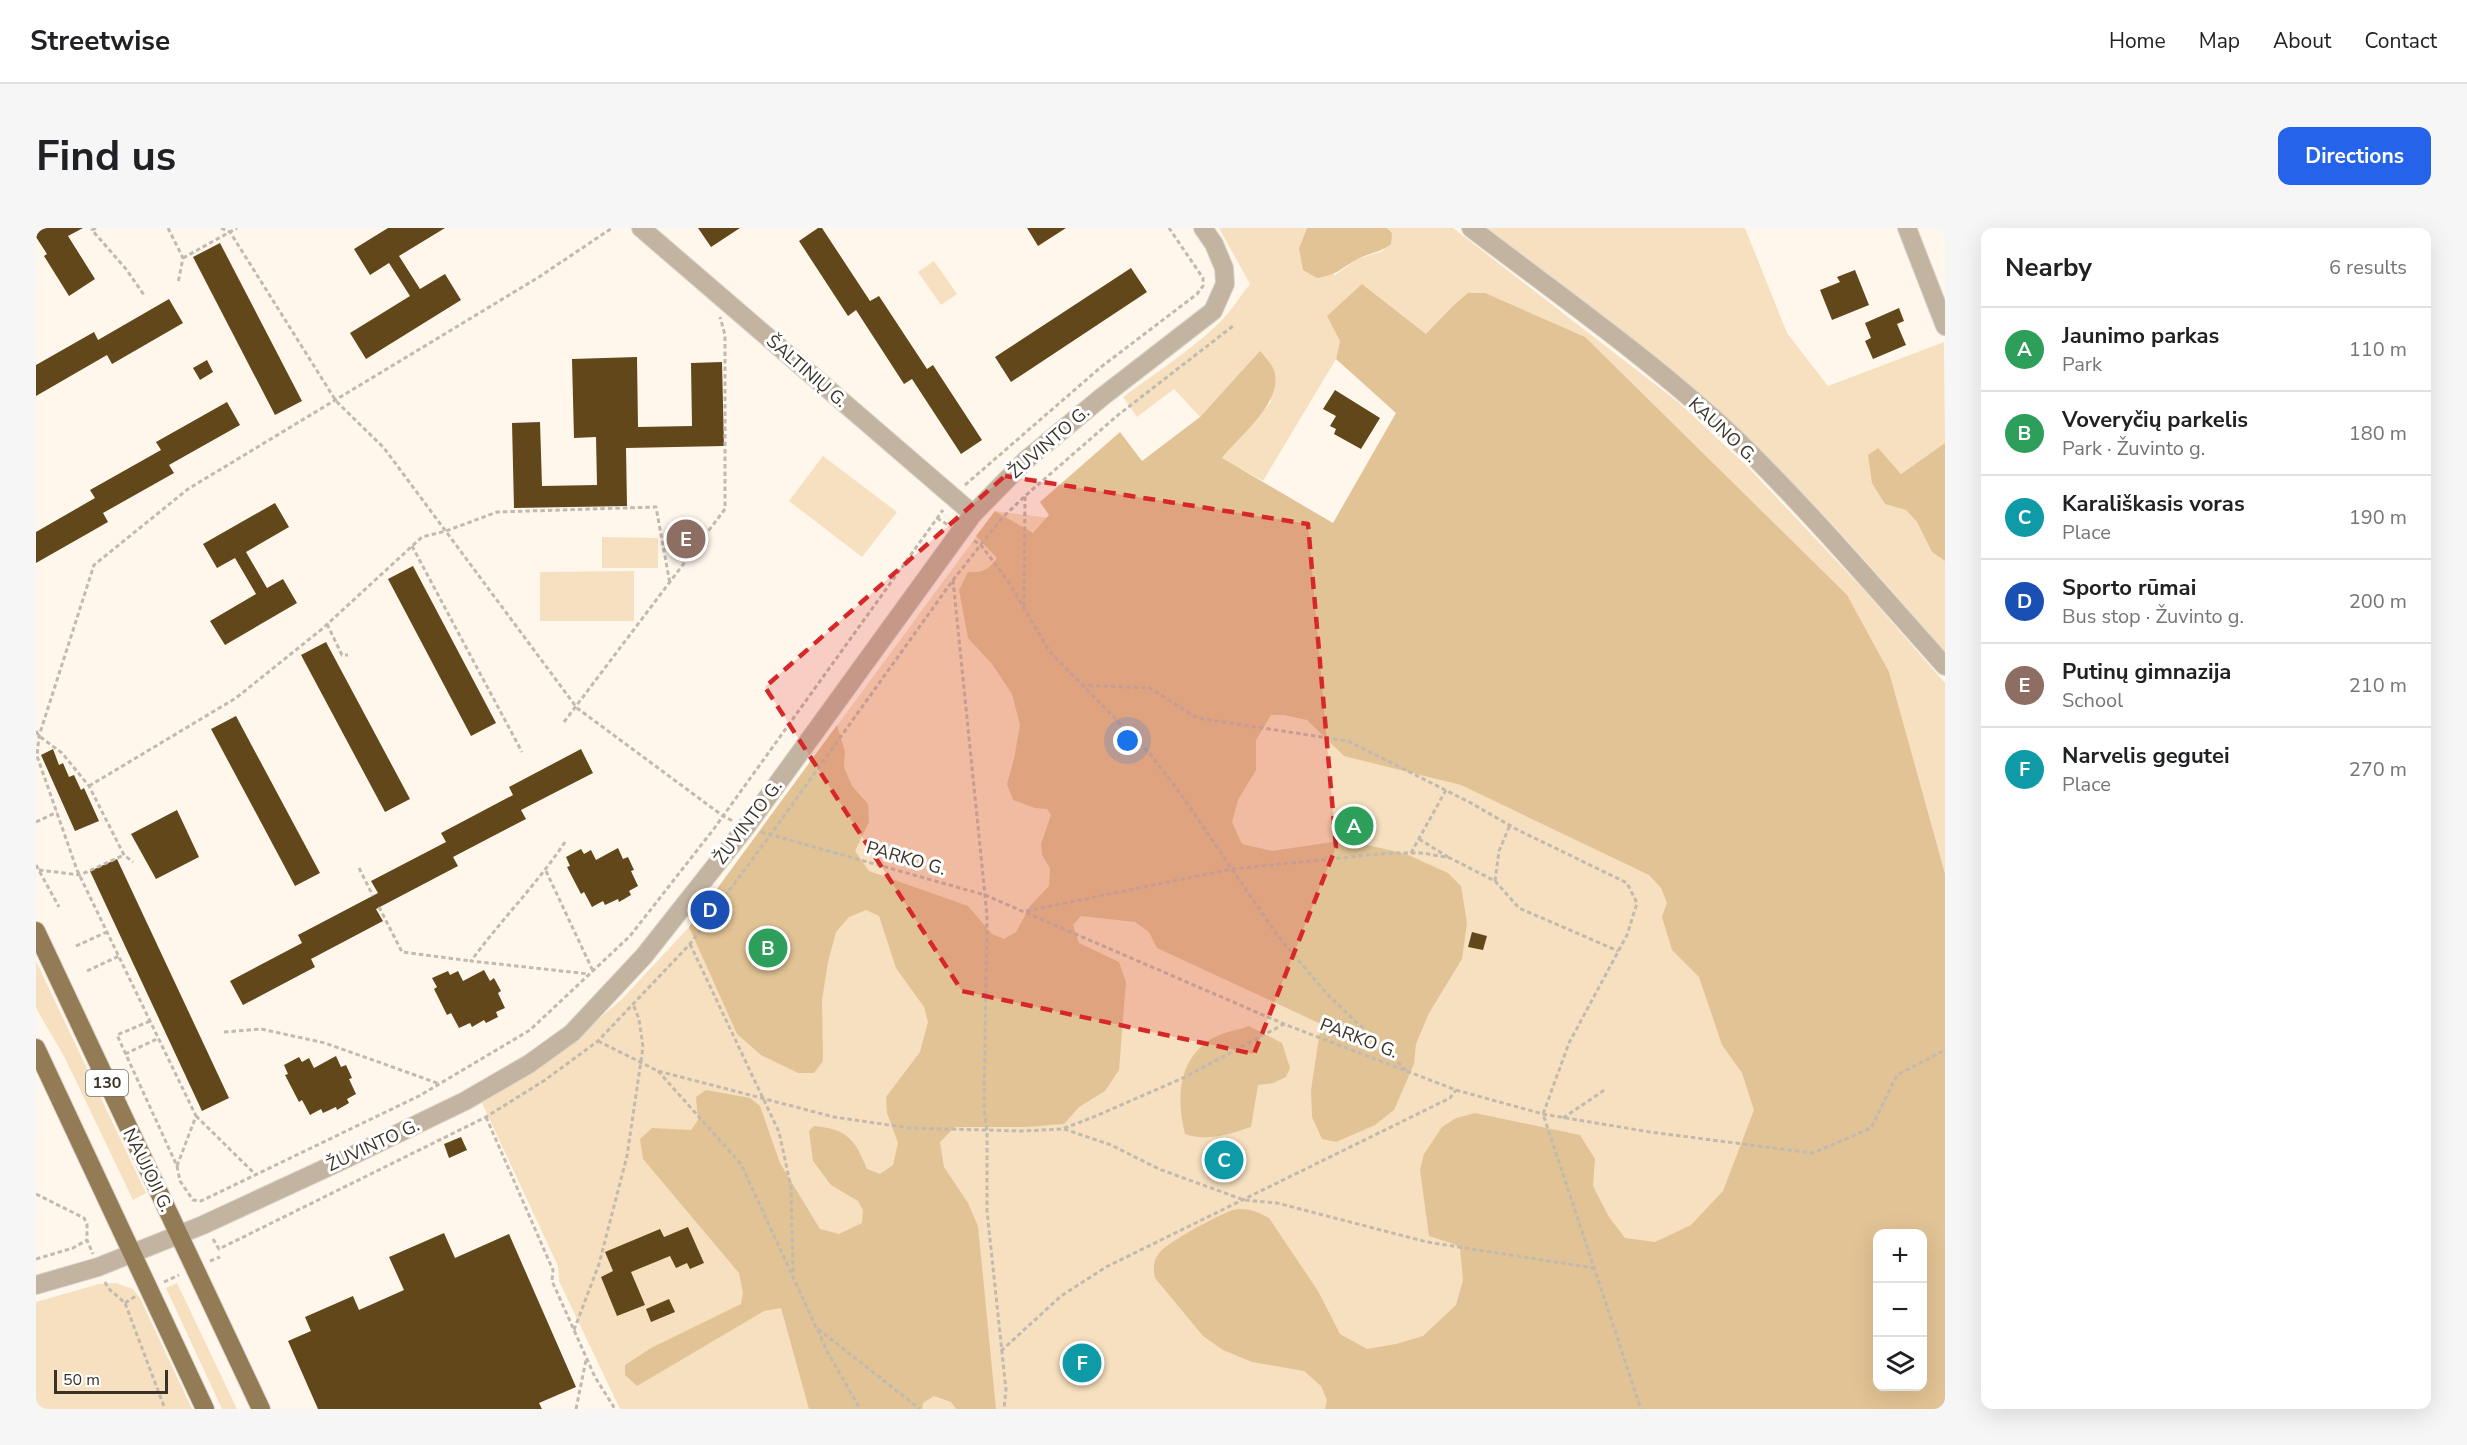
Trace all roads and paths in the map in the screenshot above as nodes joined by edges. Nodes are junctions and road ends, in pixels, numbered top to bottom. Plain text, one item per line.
1 (96, 228) edge
2 (168, 228) edge
3 (221, 228) edge
4 (237, 228) edge
5 (612, 228) edge
6 (642, 228) edge
7 (1169, 228) edge
8 (1203, 228) edge
9 (1471, 228) edge
10 (1907, 228) edge
11 (91, 229) edge
12 (231, 230) edge
13 (183, 258) junction
14 (178, 283) dead end
15 (144, 295) dead end
16 (726, 300) junction
17 (1233, 326) dead end
18 (1945, 326) edge
19 (336, 401) junction
20 (1118, 415) dead end
21 (1025, 496) dead end
22 (952, 498) junction
23 (973, 514) junction
24 (937, 519) junction
25 (446, 531) junction
26 (959, 531) junction
27 (412, 546) junction
28 (953, 580) dead end
29 (670, 584) junction
30 (1024, 608) junction
31 (327, 624) junction
32 (348, 655) dead end
33 (1945, 666) edge
34 (1081, 685) junction
35 (577, 708) junction
36 (564, 722) dead end
37 (36, 731) edge
38 (39, 736) junction
39 (522, 752) dead end
40 (89, 786) junction
41 (1446, 790) junction
42 (57, 812) junction
43 (723, 816) junction
44 (36, 822) edge
45 (1510, 825) junction
46 (746, 827) junction
47 (1419, 839) junction
48 (565, 842) dead end
49 (1411, 853) junction
50 (124, 855) junction
51 (1450, 858) junction
52 (133, 862) dead end
53 (36, 865) edge
54 (359, 868) dead end
55 (1232, 868) junction
56 (39, 870) junction
57 (546, 871) junction
58 (80, 875) junction
59 (1495, 880) junction
60 (985, 895) junction
61 (373, 896) dead end
62 (59, 907) dead end
63 (379, 907) dead end
64 (1024, 912) junction
65 (36, 932) edge
66 (107, 932) junction
67 (690, 944) dead end
68 (76, 946) dead end
69 (1618, 951) junction
70 (119, 956) junction
71 (471, 961) junction
72 (87, 970) dead end
73 (591, 973) junction
74 (633, 1004) dead end
75 (150, 1020) junction
76 (1284, 1024) junction
77 (224, 1032) dead end
78 (159, 1038) junction
79 (598, 1041) dead end
80 (36, 1048) edge
81 (1945, 1050) edge
82 (125, 1054) junction
83 (641, 1064) junction
84 (658, 1071) junction
85 (1407, 1071) junction
86 (440, 1084) junction
87 (1606, 1089) dead end
88 (1456, 1090) junction
89 (762, 1098) junction
90 (1543, 1114) junction
91 (196, 1116) junction
92 (486, 1117) dead end
93 (1562, 1118) junction
94 (1062, 1129) junction
95 (987, 1132) junction
96 (177, 1166) junction
97 (256, 1175) junction
98 (36, 1194) edge
99 (1244, 1200) junction
100 (179, 1234) junction
101 (87, 1240) junction
102 (132, 1253) junction
103 (220, 1257) dead end
104 (36, 1259) edge
105 (98, 1267) junction
106 (195, 1268) junction
107 (1594, 1268) junction
108 (793, 1273) junction
109 (36, 1285) edge
110 (149, 1290) junction
111 (125, 1302) junction
112 (817, 1328) junction
113 (574, 1330) junction
114 (1001, 1352) junction
115 (586, 1359) junction
116 (165, 1409) edge
117 (205, 1409) edge
118 (261, 1409) edge
119 (576, 1409) edge
120 (615, 1409) edge
121 (860, 1409) edge
122 (920, 1409) edge
123 (1004, 1409) edge
124 (1641, 1409) edge

1 - 11 path
2 - 13 path
3 - 12 path
4 - 12 path
5 - 19 path
6 - 16 street, ŠALTINIŲ G.
7 - 22 path
8 - 23 street, ŽUVINTO G.
9 - 33 street, KAUNO G.
10 - 18 street
11 - 15 path
12 - 13 path
12 - 19 path, PARKO G.
13 - 14 path
16 - 22 street, ŠALTINIŲ G.
16 - 29 path
17 - 20 path
19 - 25 path, PARKO G.
19 - 38 path
21 - 30 path
22 - 23 street, ŠALTINIŲ G.
22 - 24 path
23 - 26 street, ŽUVINTO G.
24 - 26 path
24 - 43 path
25 - 27 path
25 - 29 path
25 - 35 path, PARKO G.
26 - 30 path
26 - 46 street, ŽUVINTO G.
27 - 31 path
27 - 39 path
28 - 60 path
29 - 35 path
30 - 34 path
31 - 32 path
31 - 40 path
34 - 41 path
34 - 55 path
35 - 36 path
35 - 43 path, PARKO G.
37 - 38 path
38 - 40 path
38 - 42 path
40 - 50 path
41 - 45 path
41 - 47 path
42 - 44 path
42 - 58 path
43 - 46 path, PARKO G.
43 - 73 path
45 - 59 path
45 - 69 path
46 - 60 path, PARKO G.
46 - 100 street, ŽUVINTO G.
47 - 49 path
47 - 51 path
48 - 57 path
49 - 51 path
49 - 55 path
50 - 52 path
50 - 58 path
51 - 59 path
53 - 56 path
54 - 61 path
55 - 64 path
55 - 85 path
56 - 58 path
56 - 62 path
57 - 71 path
57 - 73 path
58 - 66 path
59 - 69 path
60 - 64 path, PARKO G.
60 - 95 path
63 - 71 path
64 - 76 path, PARKO G.
65 - 100 main road, NAUJOJI G. / 130
66 - 68 path
66 - 70 path
67 - 89 path
69 - 90 path
70 - 72 path
70 - 75 path
71 - 73 path
73 - 86 path
74 - 83 path
75 - 78 path
75 - 82 path
76 - 85 path, PARKO G.
76 - 94 path
77 - 86 path
78 - 82 path
78 - 91 path
79 - 83 path
80 - 102 main road, 130
81 - 93 path, PARKO G.
82 - 96 path
83 - 84 path
83 - 113 path
84 - 89 path
84 - 108 path
85 - 88 path, PARKO G.
86 - 97 path
87 - 93 path
88 - 90 path, PARKO G.
88 - 99 path
89 - 95 path
89 - 108 path
90 - 93 path, PARKO G.
90 - 107 path
91 - 96 path
91 - 97 path
92 - 113 path
94 - 95 path
94 - 99 path
95 - 114 path
96 - 97 path
98 - 101 path
99 - 107 path
99 - 114 path
100 - 102 street, ŽUVINTO G.
100 - 106 main road, NAUJOJI G. / 130
101 - 104 path
101 - 105 path
102 - 105 street, ŽUVINTO G.
102 - 110 main road, 130
103 - 106 path
105 - 109 street, ŽUVINTO G.
105 - 111 path
106 - 110 path
106 - 118 main road, NAUJOJI G. / 130
107 - 124 path
108 - 112 path
110 - 111 path
110 - 117 main road, 130
111 - 116 path
112 - 121 path
112 - 122 path
113 - 115 path
114 - 123 path
115 - 119 path
115 - 120 path

